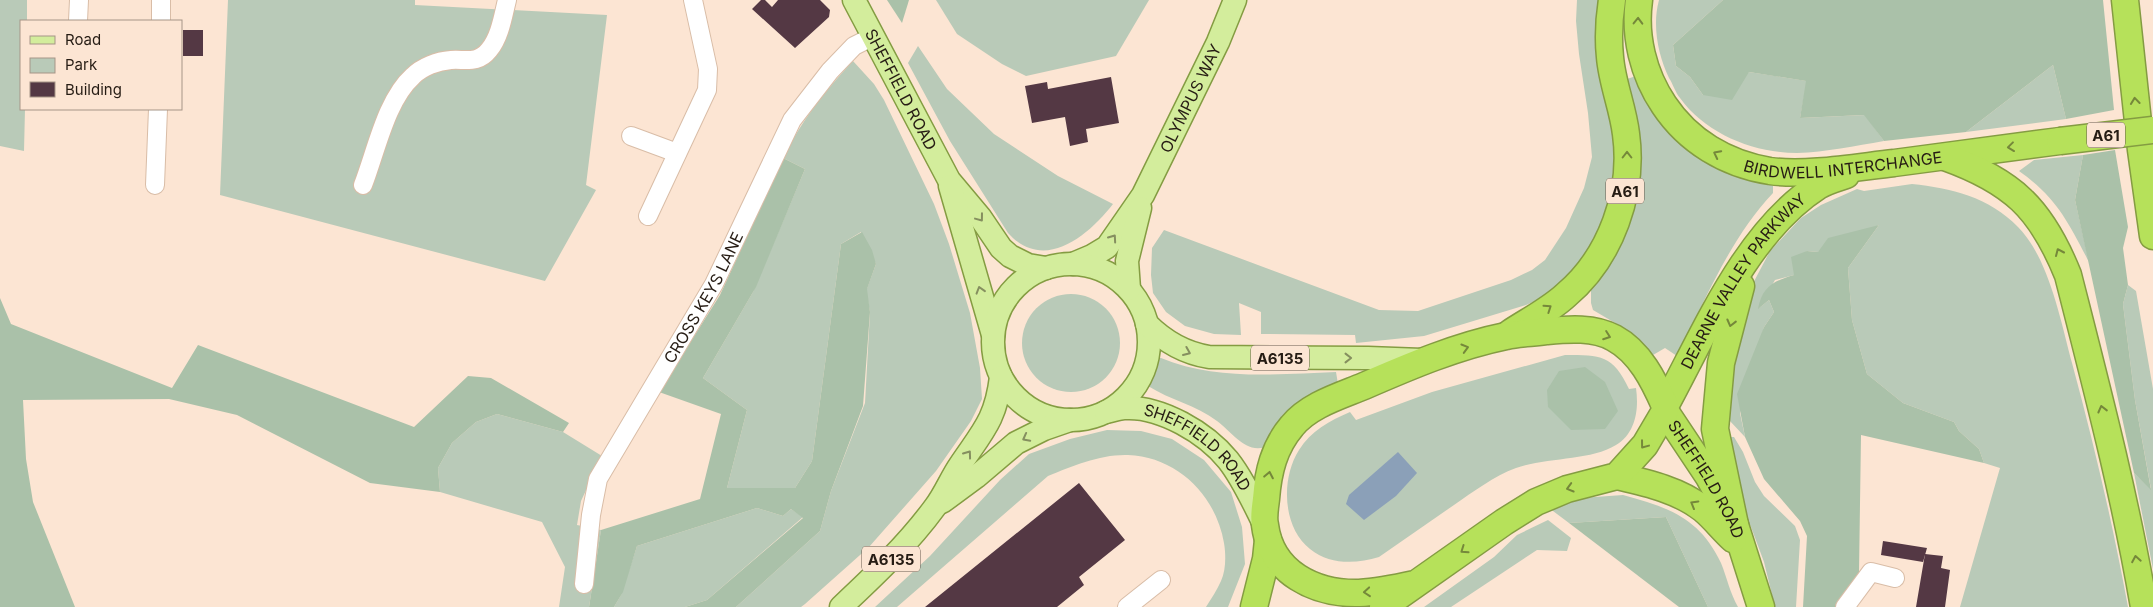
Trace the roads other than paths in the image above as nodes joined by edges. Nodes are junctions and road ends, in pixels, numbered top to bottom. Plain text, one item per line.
1 (78, 0) edge
2 (161, 0) edge
3 (507, 0) edge
4 (693, 0) edge
5 (854, 0) edge
6 (1235, 0) edge
7 (1612, 0) edge
8 (1639, 0) edge
9 (2125, 0) edge
10 (78, 20) edge
11 (161, 20) edge
12 (872, 36) junction
13 (158, 110) edge
14 (2153, 130) edge
15 (631, 136) dead end
16 (677, 153) junction
17 (1944, 157) junction
18 (1868, 167) junction
19 (949, 180) junction
20 (155, 185) dead end
21 (363, 186) dead end
22 (1143, 195) junction
23 (648, 216) dead end
24 (2153, 236) edge
25 (1748, 258) junction
26 (1073, 264) junction
27 (1046, 268) junction
28 (1129, 289) junction
29 (1147, 324) junction
30 (1507, 335) junction
31 (993, 337) junction
32 (1422, 360) junction
33 (1001, 377) junction
34 (1665, 409) junction
35 (1106, 412) junction
36 (1071, 420) junction
37 (1617, 476) junction
38 (935, 507) junction
39 (1266, 532) junction
40 (1739, 537) junction
41 (1895, 578) dead end
42 (1161, 580) dead end
43 (584, 584) dead end
44 (1415, 584) junction
45 (841, 607) edge
46 (1127, 607) edge
47 (1254, 607) edge
48 (1383, 607) edge
49 (1761, 607) edge
50 (1845, 607) edge
51 (2144, 607) edge

1 - 10 street
2 - 11 street
3 - 21 street
4 - 16 street
5 - 12 main road, SHEFFIELD ROAD
6 - 22 main road, OLYMPUS WAY
30 -> 7 highway, A61
18 -> 8 highway, BIRDWELL INTERCHANGE / A61
24 -> 9 highway
12 - 19 main road, SHEFFIELD ROAD
12 - 43 street, CROSS KEYS LANE
13 - 20 street
14 -> 17 highway, BIRDWELL INTERCHANGE / A61, bridge
15 - 16 street
16 - 23 street
17 - 18 highway, BIRDWELL INTERCHANGE / A61
51 -> 17 highway
18 - 25 highway, DEARNE VALLEY PARKWAY / A61
19 -> 27 main road, SHEFFIELD ROAD
31 -> 19 main road, SHEFFIELD ROAD
26 -> 22 main road, OLYMPUS WAY
22 - 28 main road, OLYMPUS WAY
25 - 34 highway, DEARNE VALLEY PARKWAY / A61
25 -> 40 highway
26 - 27 main road
26 - 28 main road
27 - 31 main road
28 - 29 main road
29 -> 32 main road, A6135
29 - 35 main road
32 -> 30 highway, A61
30 -> 34 highway, A61
31 - 33 main road
39 -> 32 highway, A61
33 - 36 main road
38 -> 33 main road, A6135
34 -> 37 highway, A61
34 - 40 highway, SHEFFIELD ROAD / A61
35 - 36 main road
35 - 39 main road, SHEFFIELD ROAD
36 -> 38 main road, A6135
40 -> 37 highway, SHEFFIELD ROAD / A61
37 -> 44 highway, A61
38 - 45 main road, A6135
44 -> 39 highway, A61
39 - 47 highway
40 - 49 highway, SHEFFIELD ROAD / A61
41 - 50 street
42 - 46 street
44 - 48 highway

